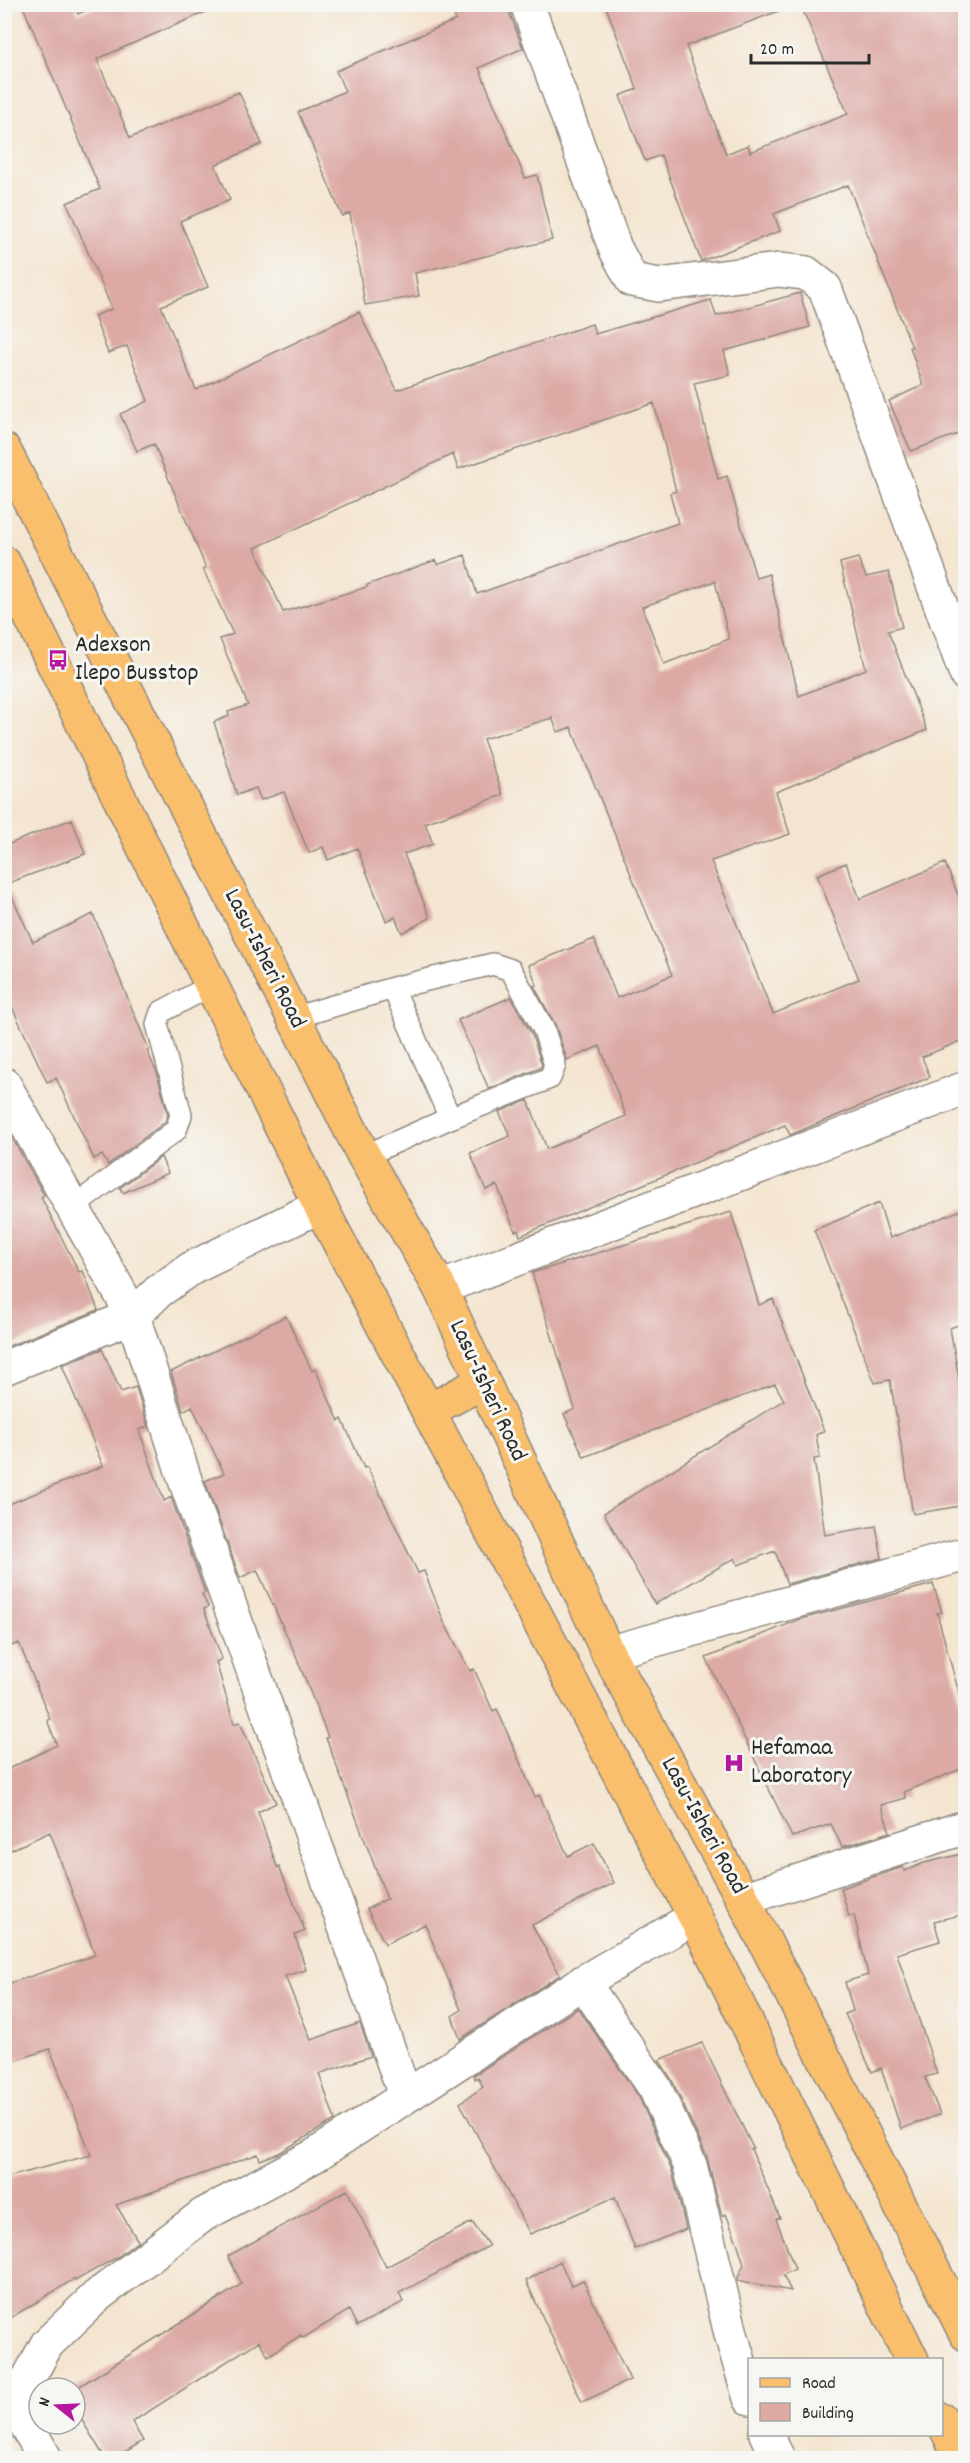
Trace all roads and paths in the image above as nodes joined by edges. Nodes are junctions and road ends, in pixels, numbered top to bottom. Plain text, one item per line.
1 (527, 4) edge
2 (4, 450) edge
3 (4, 563) edge
4 (966, 674) edge
5 (212, 985) junction
6 (393, 988) junction
7 (293, 1018) junction
8 (4, 1084) edge
9 (966, 1088) edge
10 (450, 1118) junction
11 (364, 1156) junction
12 (320, 1206) junction
13 (72, 1208) junction
14 (440, 1288) junction
15 (133, 1316) junction
16 (4, 1368) edge
17 (483, 1382) junction
18 (428, 1411) junction
19 (966, 1554) edge
20 (608, 1653) junction
21 (966, 1827) edge
22 (743, 1899) junction
23 (695, 1917) junction
24 (583, 1982) junction
25 (405, 2095) junction
26 (966, 2334) edge
27 (911, 2358) edge
28 (748, 2391) edge
29 (8, 2399) edge
30 (943, 2422) edge
31 (767, 2436) edge
32 (45, 2458) edge
33 (778, 2458) edge
34 (960, 2458) edge

1 - 4 street
2 - 7 main road, Lasu-Isheri Road
3 - 5 main road, Lasu-Isheri Road
5 - 12 main road, Lasu-Isheri Road
5 - 13 lane
6 - 7 lane
6 - 10 lane
6 - 10 lane
7 - 11 main road, Lasu-Isheri Road
8 - 13 street
9 - 14 street
10 - 11 lane
11 - 14 main road, Lasu-Isheri Road
12 - 15 street
12 - 18 main road, Lasu-Isheri Road
13 - 15 street
14 - 17 main road, Lasu-Isheri Road
15 - 16 street
15 - 25 street
17 - 18 main road
17 - 20 main road, Lasu-Isheri Road
18 - 23 main road, Lasu-Isheri Road
19 - 20 street
20 - 22 main road, Lasu-Isheri Road
21 - 22 street
22 - 26 main road, Lasu-Isheri Road
23 - 24 street
23 - 27 main road, Lasu-Isheri Road
24 - 25 street
24 - 28 street
25 - 29 street
29 - 32 street
30 - 34 main road
31 - 33 street

